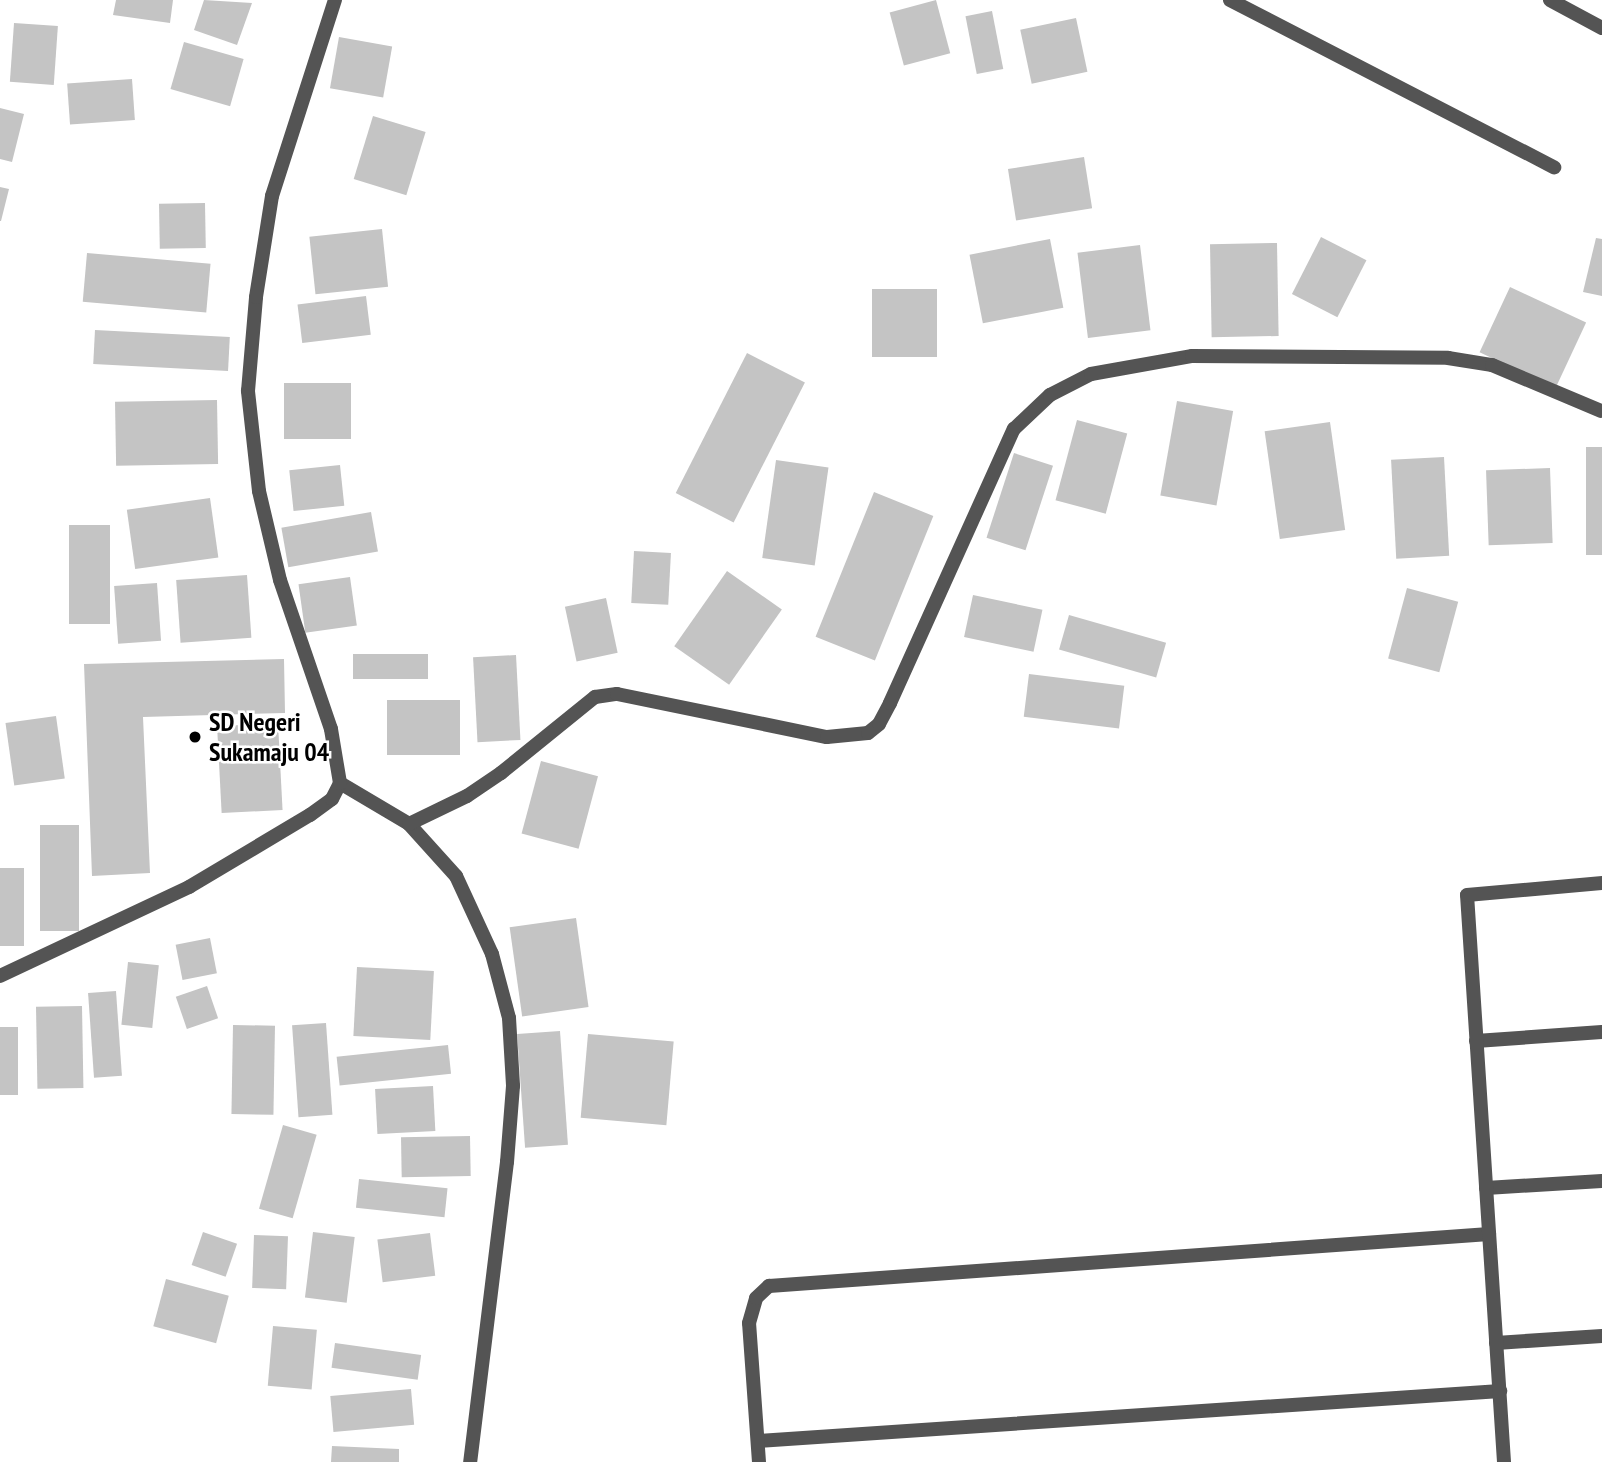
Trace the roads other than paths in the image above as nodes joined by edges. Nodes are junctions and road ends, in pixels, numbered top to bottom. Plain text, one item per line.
1 (335, 0) edge
2 (1230, 0) edge
3 (1550, 0) edge
4 (1602, 28) edge
5 (1554, 167) dead end
6 (1601, 411) edge
7 (340, 783) junction
8 (409, 824) junction
9 (1602, 883) edge
10 (0, 976) edge
11 (1602, 1032) edge
12 (1476, 1041) junction
13 (1602, 1181) edge
14 (1486, 1188) junction
15 (1489, 1234) junction
16 (1602, 1336) edge
17 (1496, 1343) junction
18 (1500, 1391) junction
19 (758, 1441) junction
20 (470, 1462) edge
21 (759, 1462) edge
22 (1504, 1462) edge

1 - 7 street
2 - 5 street
3 - 4 street
6 - 8 street
7 - 8 street
7 - 10 street
8 - 20 street
9 - 12 street
11 - 12 street
12 - 14 street
13 - 14 street
14 - 15 street
15 - 17 street
15 - 19 street
16 - 17 street
17 - 18 street
18 - 19 street
18 - 22 street
19 - 21 street

